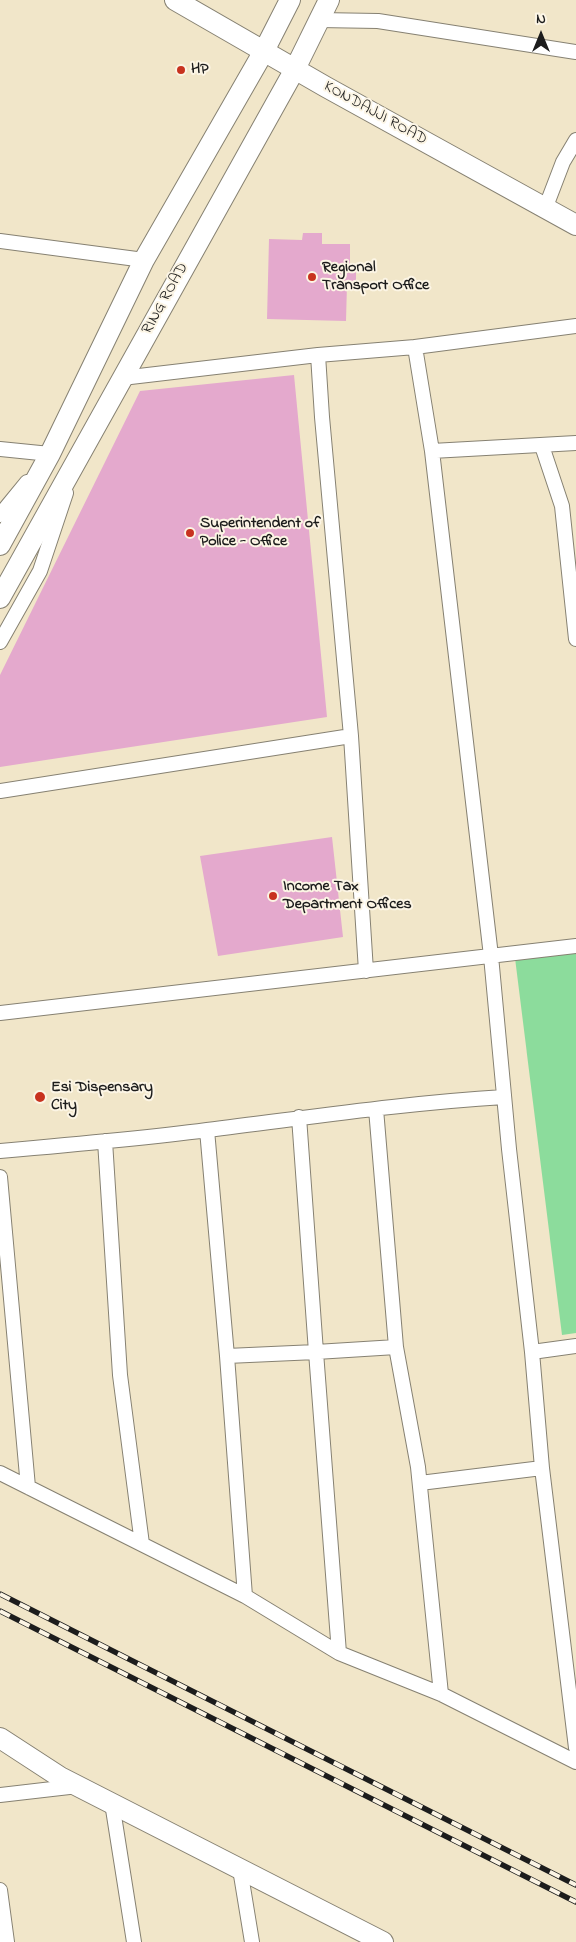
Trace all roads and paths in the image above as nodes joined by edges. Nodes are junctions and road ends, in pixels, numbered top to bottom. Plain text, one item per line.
1 (176, 0) edge
2 (290, 0) edge
3 (329, 0) edge
4 (319, 20) junction
5 (264, 51) junction
6 (576, 52) edge
7 (295, 69) junction
8 (576, 140) edge
9 (545, 209) junction
10 (576, 225) edge
11 (0, 241) edge
12 (144, 260) junction
13 (576, 326) edge
14 (414, 347) junction
15 (318, 355) junction
16 (122, 378) junction
17 (576, 443) edge
18 (542, 446) junction
19 (0, 449) edge
20 (432, 451) junction
21 (50, 454) junction
22 (77, 459) junction
23 (0, 515) edge
24 (0, 545) edge
25 (0, 598) edge
26 (576, 640) edge
27 (0, 642) edge
28 (351, 736) junction
29 (0, 791) edge
30 (576, 946) edge
31 (491, 956) junction
32 (366, 970) junction
33 (0, 1013) edge
34 (504, 1097) junction
35 (376, 1108) junction
36 (298, 1117) junction
37 (207, 1130) junction
38 (105, 1141) junction
39 (0, 1152) edge
40 (0, 1177) edge
41 (576, 1346) edge
42 (396, 1347) junction
43 (316, 1352) junction
44 (532, 1352) junction
45 (227, 1356) junction
46 (542, 1468) junction
47 (0, 1473) edge
48 (420, 1483) junction
49 (28, 1487) junction
50 (142, 1544) junction
51 (245, 1596) junction
52 (339, 1653) junction
53 (442, 1694) junction
54 (0, 1738) edge
55 (576, 1748) edge
56 (576, 1762) edge
57 (79, 1786) junction
58 (0, 1796) edge
59 (112, 1803) junction
60 (240, 1869) junction
61 (0, 1890) edge
62 (378, 1941) edge
63 (7, 1942) edge
64 (134, 1942) edge
65 (252, 1942) edge

1 - 5 main road, KONDAJJI ROAD
2 - 5 main road
3 - 4 main road, RING ROAD
4 - 6 street
4 - 7 main road, RING ROAD
5 - 7 main road, KONDAJJI ROAD
5 - 12 main road
7 - 9 main road, KONDAJJI ROAD
7 - 16 main road, RING ROAD
8 - 9 street
9 - 10 main road, KONDAJJI ROAD
11 - 12 street
12 - 21 main road
13 - 14 street
14 - 15 street
14 - 20 street
15 - 16 street
15 - 28 street
16 - 22 main road, RING ROAD
17 - 18 street
18 - 20 street
18 - 26 street
19 - 21 street
20 - 31 street
21 - 23 street
21 - 24 main road
22 - 25 main road, RING ROAD
22 - 27 street
28 - 29 street
28 - 32 street
30 - 31 street
31 - 32 street
31 - 34 street
32 - 33 street
34 - 35 street
34 - 44 street
35 - 36 street
35 - 42 street
36 - 37 street
36 - 43 street
37 - 38 street
37 - 45 street
38 - 39 street
38 - 50 street
40 - 49 street
41 - 44 street
42 - 43 street
42 - 48 street
43 - 45 street
43 - 52 street
44 - 46 street
45 - 51 street
46 - 48 street
46 - 55 street
47 - 49 street
48 - 53 street
49 - 50 street
50 - 51 street
51 - 52 street
52 - 53 street
53 - 56 street
54 - 57 main road
57 - 58 street
57 - 59 main road
59 - 60 main road
59 - 64 street
60 - 62 main road
60 - 65 street
61 - 63 street

